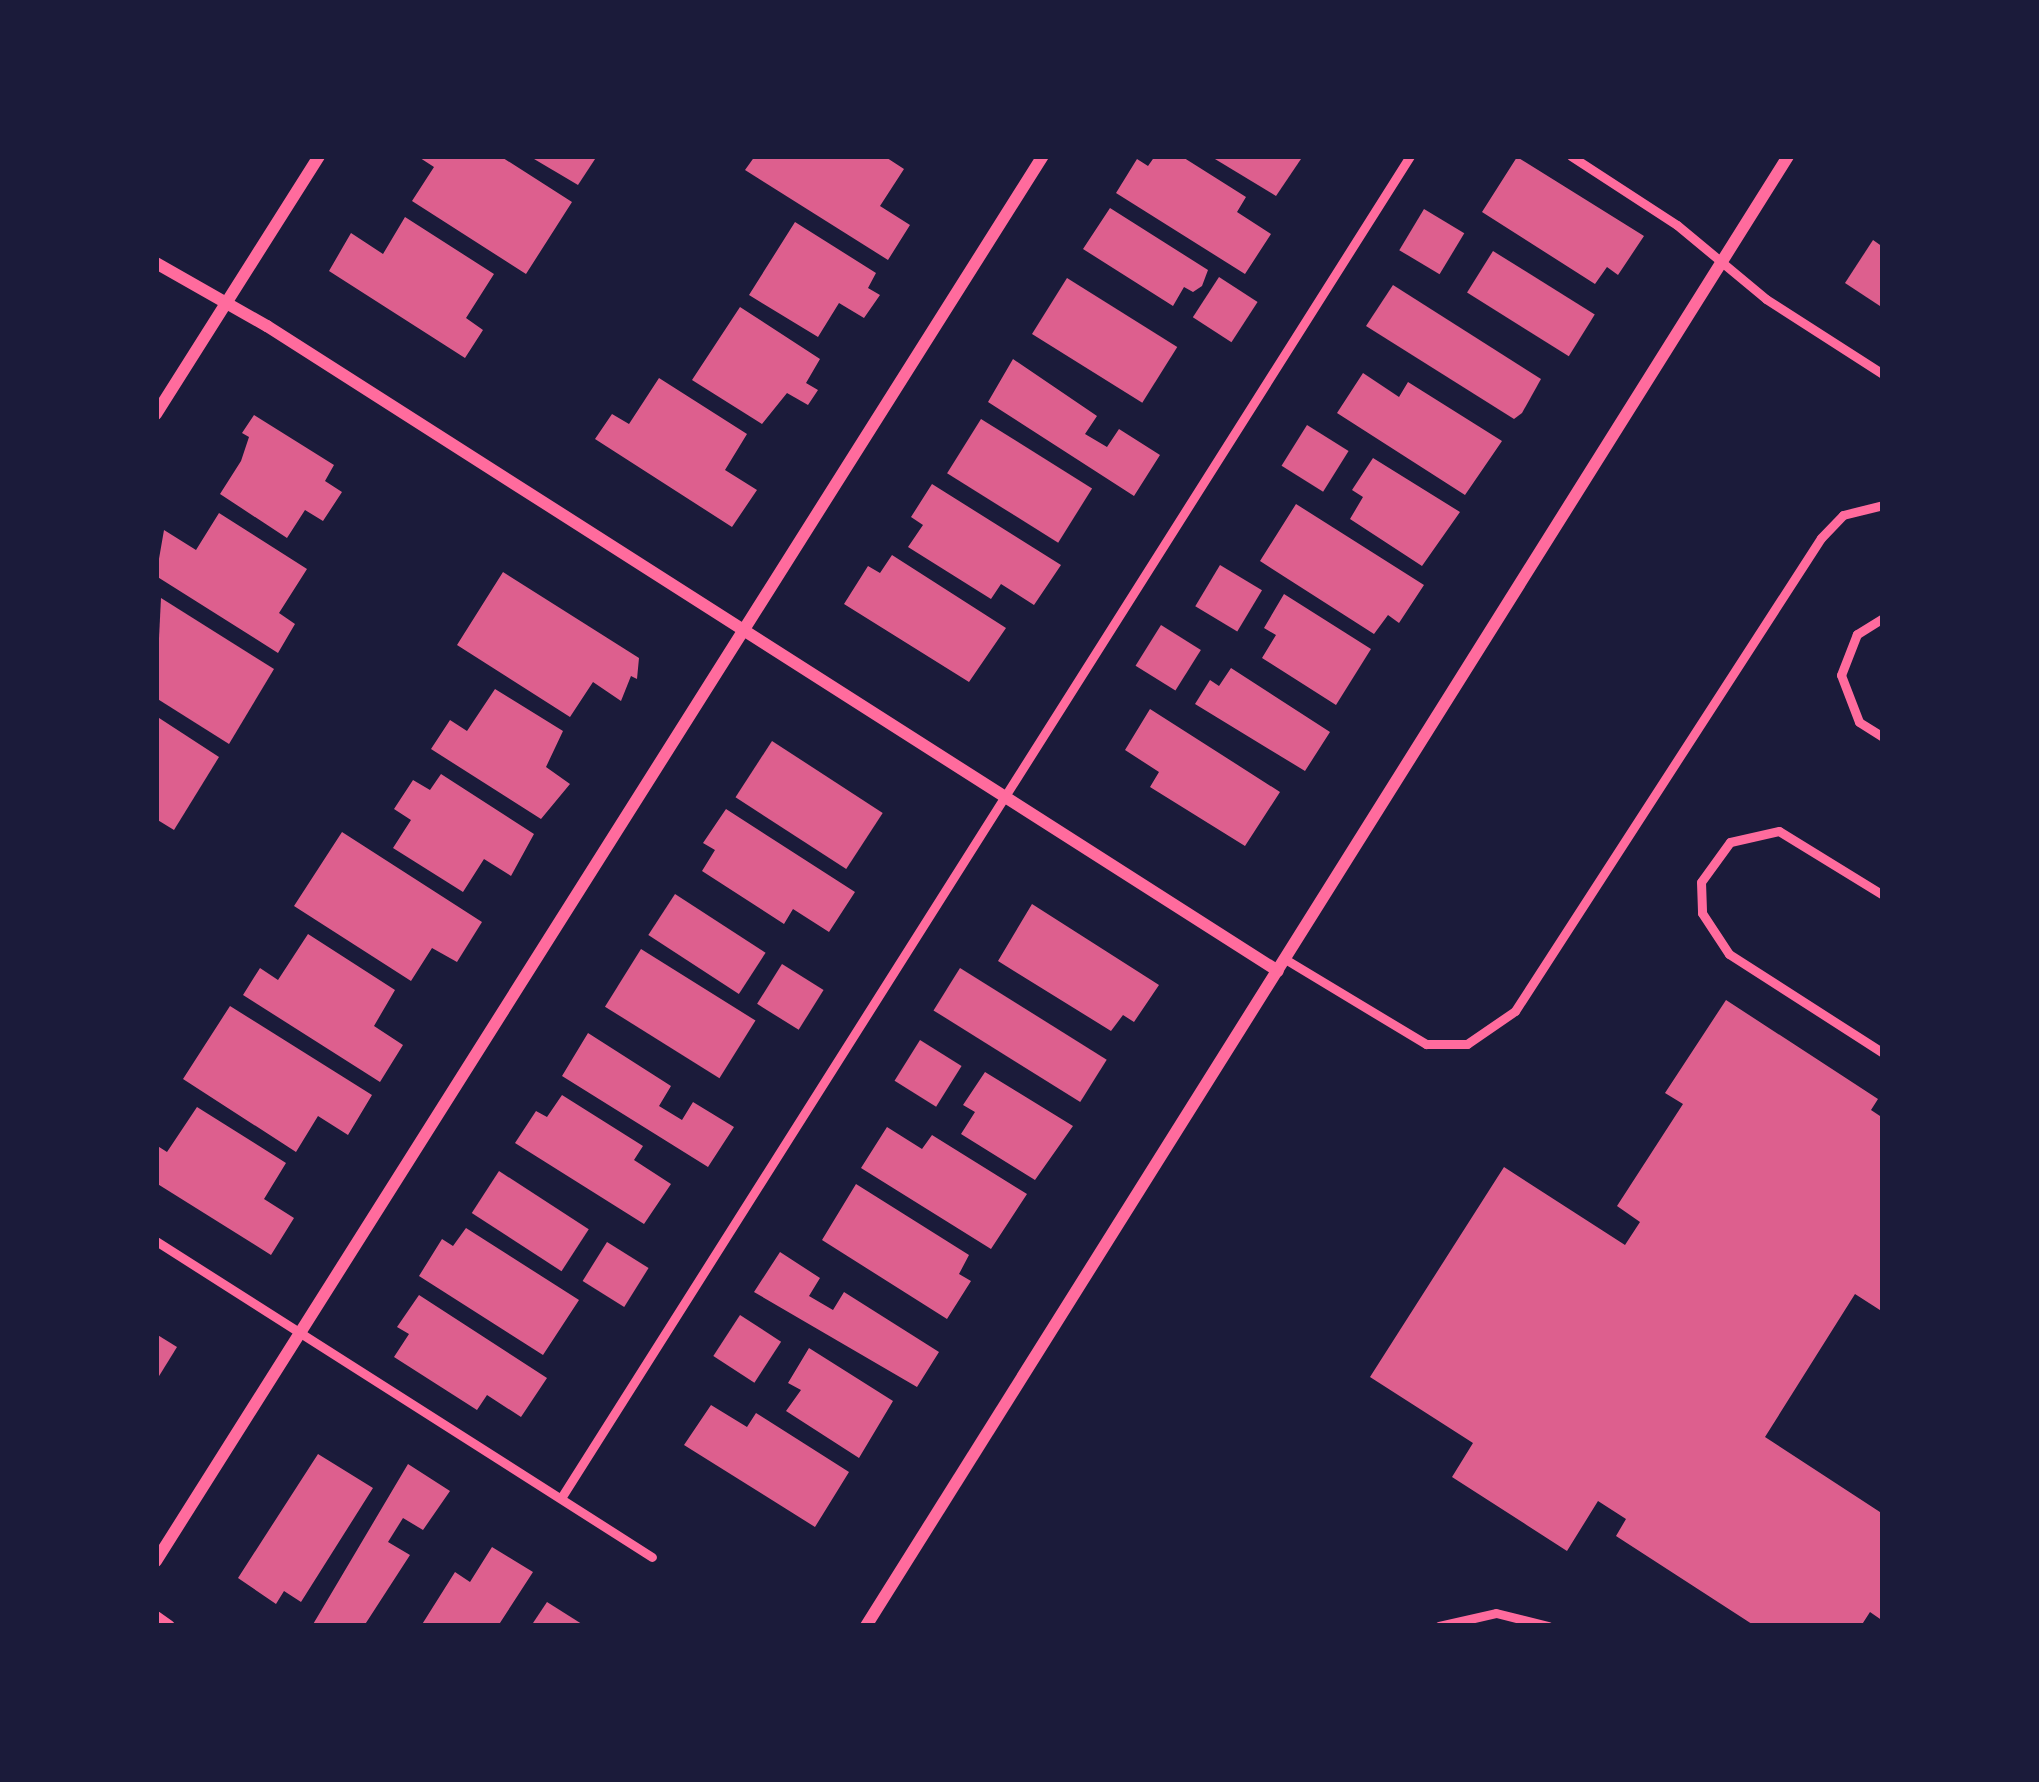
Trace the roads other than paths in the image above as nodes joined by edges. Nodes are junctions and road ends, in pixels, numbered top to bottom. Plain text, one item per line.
1 (319, 156) edge
2 (1043, 156) edge
3 (1410, 156) edge
4 (1571, 156) edge
5 (1788, 156) edge
6 (1720, 261) junction
7 (156, 263) edge
8 (227, 301) junction
9 (1883, 374) edge
10 (156, 414) edge
11 (1883, 505) edge
12 (1883, 618) edge
13 (744, 631) junction
14 (1883, 737) edge
15 (1006, 795) junction
16 (1883, 895) edge
17 (1281, 965) junction
18 (1883, 1053) edge
19 (156, 1241) edge
20 (299, 1332) junction
21 (561, 1498) junction
22 (652, 1557) dead end
23 (156, 1561) edge
24 (156, 1617) edge
25 (169, 1626) edge
26 (866, 1626) edge
27 (1439, 1626) edge
28 (1548, 1626) edge

1 - 8 street
2 - 13 street
3 - 15 lane
4 - 6 lane
5 - 6 street
6 - 9 lane
6 - 17 street
7 - 8 street
8 - 10 street
8 - 13 street
11 - 17 lane
12 - 14 lane
13 - 15 street
13 - 20 street
15 - 17 street
15 - 21 lane
16 - 18 lane
17 - 26 street
19 - 20 lane
20 - 21 lane
20 - 23 street
21 - 22 lane
24 - 25 street
27 - 28 lane

